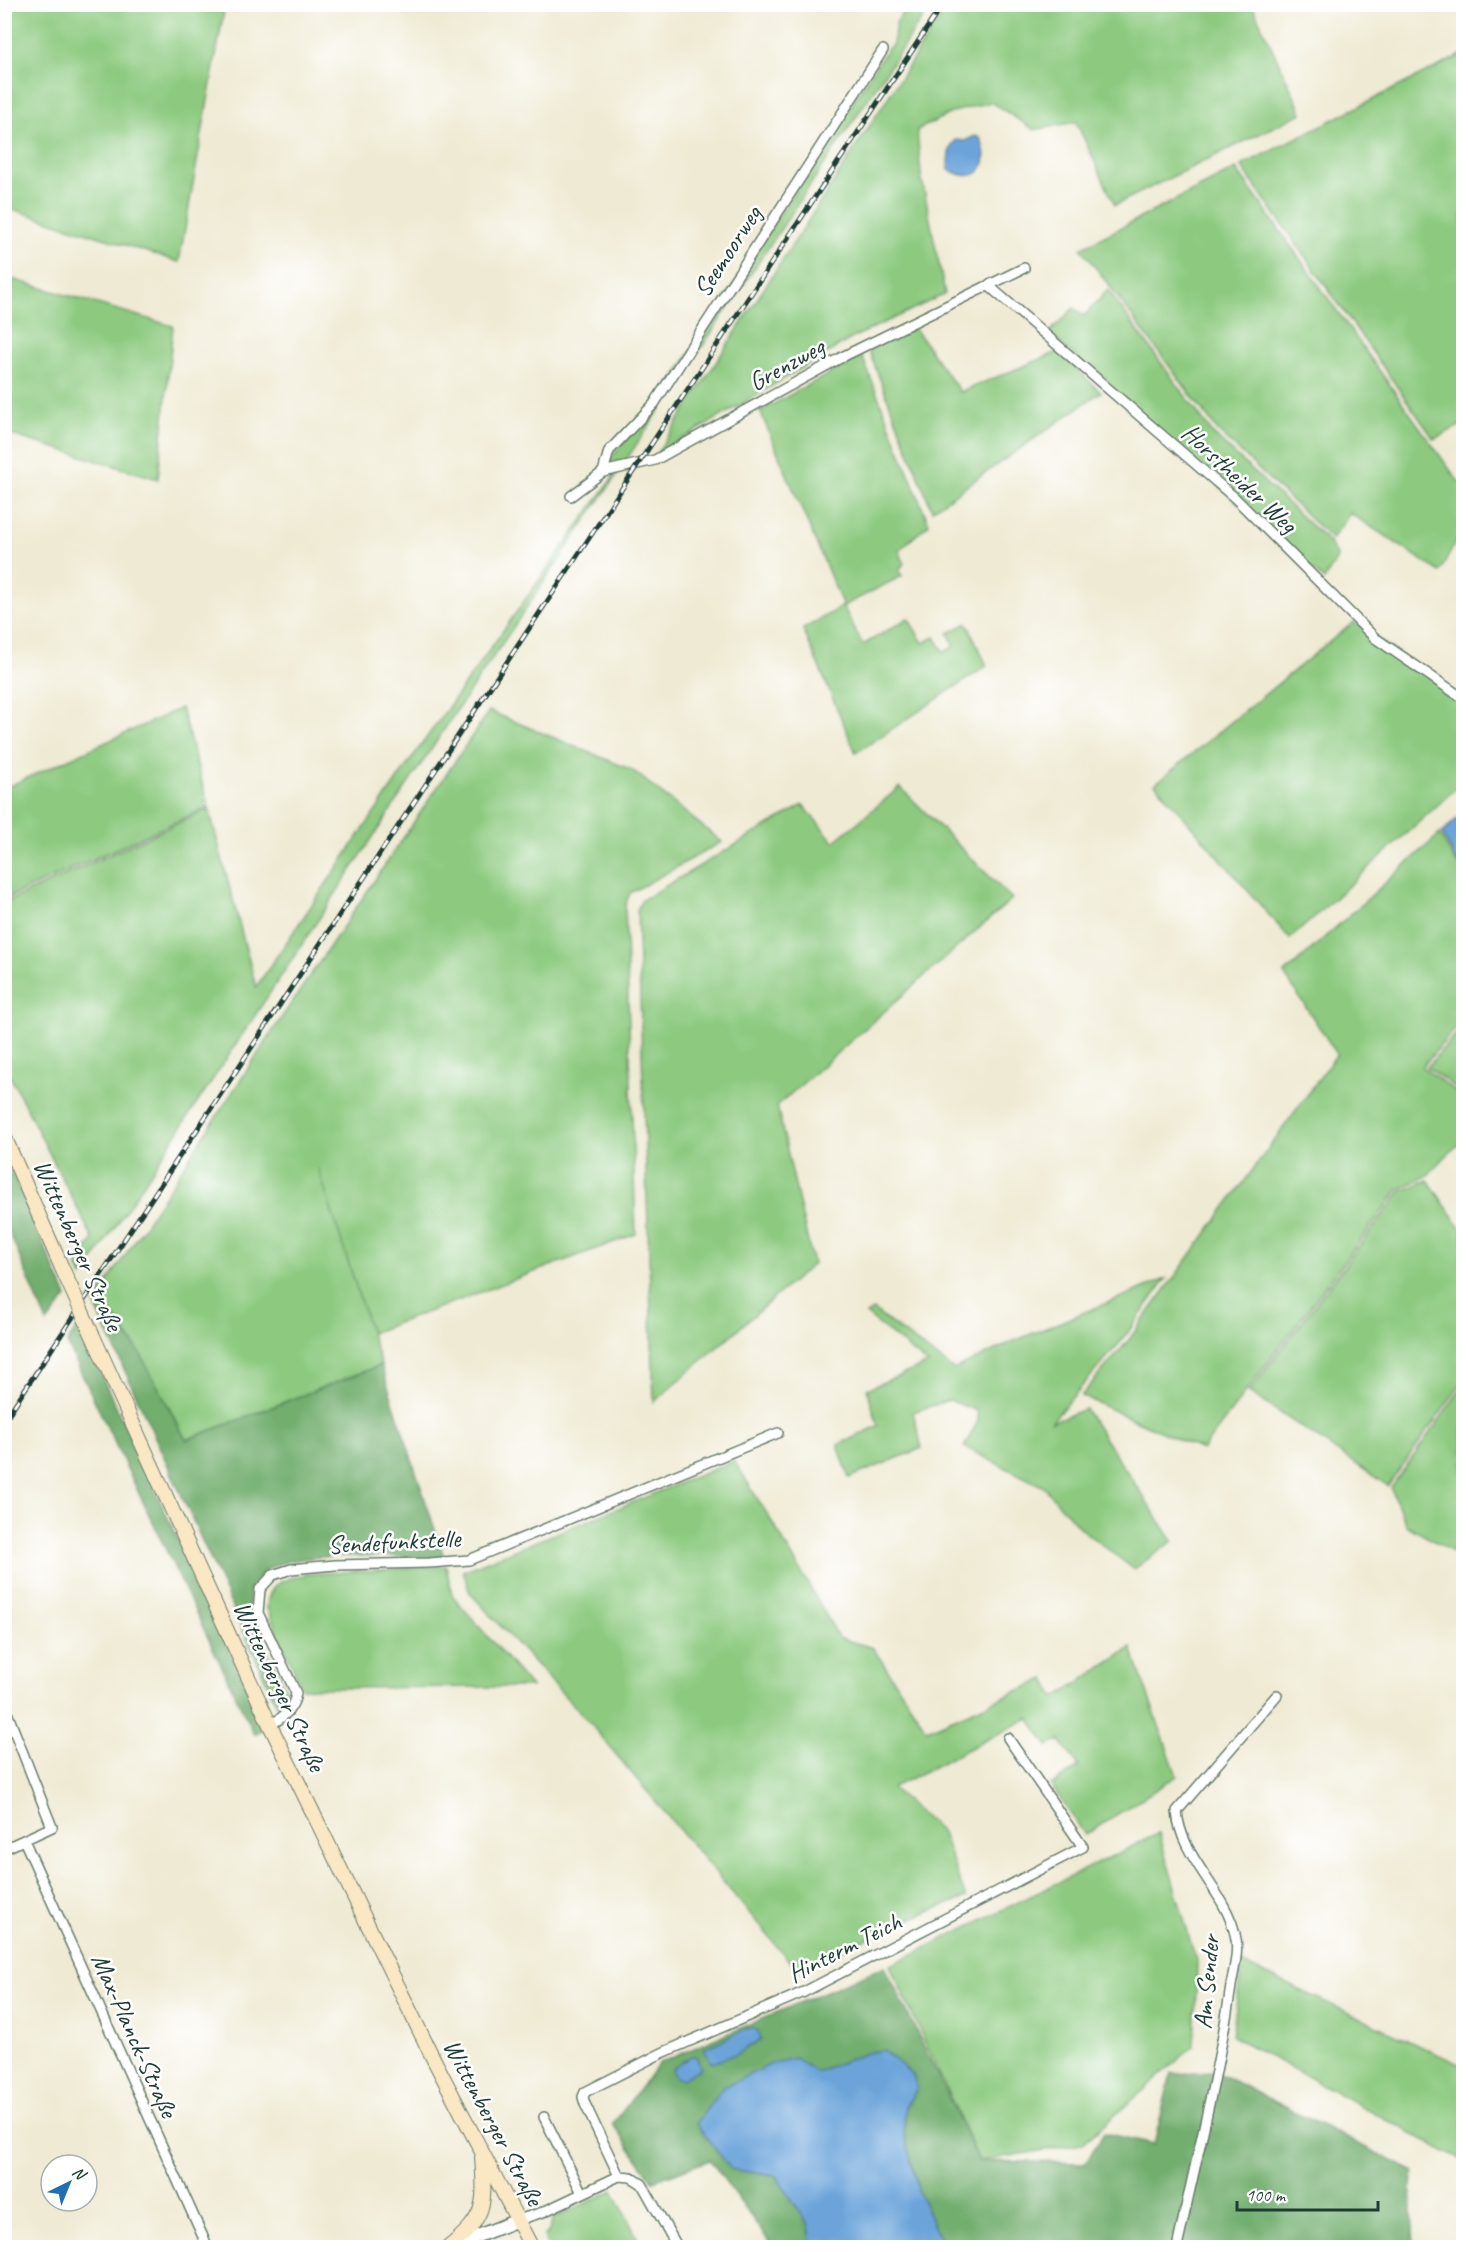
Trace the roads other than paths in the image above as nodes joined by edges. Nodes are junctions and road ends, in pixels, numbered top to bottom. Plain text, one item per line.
1 (883, 50) dead end
2 (1024, 268) dead end
3 (989, 286) junction
4 (603, 471) junction
5 (571, 496) dead end
6 (1464, 699) edge
7 (4, 1136) edge
8 (778, 1433) dead end
9 (1277, 1695) dead end
10 (4, 1705) edge
11 (270, 1725) junction
12 (1008, 1738) dead end
13 (24, 1840) junction
14 (4, 1849) edge
15 (544, 2117) dead end
16 (481, 2149) junction
17 (619, 2176) junction
18 (582, 2193) junction
19 (518, 2220) junction
20 (208, 2247) edge
21 (448, 2247) edge
22 (532, 2247) edge
23 (678, 2247) edge
24 (1177, 2247) edge

1 - 4 street, Seemoorweg
2 - 3 street, Grenzweg
3 - 4 street, Grenzweg
3 - 6 street, Horstheider Weg
4 - 5 street, Grenzweg
7 - 11 main road, Wittenberger Straße, bridge
8 - 11 street, Sendefunkstelle
9 - 24 street, Am Sender
10 - 13 street
11 - 16 main road, Wittenberger Straße
12 - 17 street, Hinterm Teich
13 - 14 street
13 - 20 street, Max-Planck-Straße
15 - 18 street
16 - 19 main road, Wittenberger Straße
16 - 21 main road
17 - 18 street
17 - 23 street
18 - 19 street
19 - 21 street
19 - 22 main road, Wittenberger Straße

